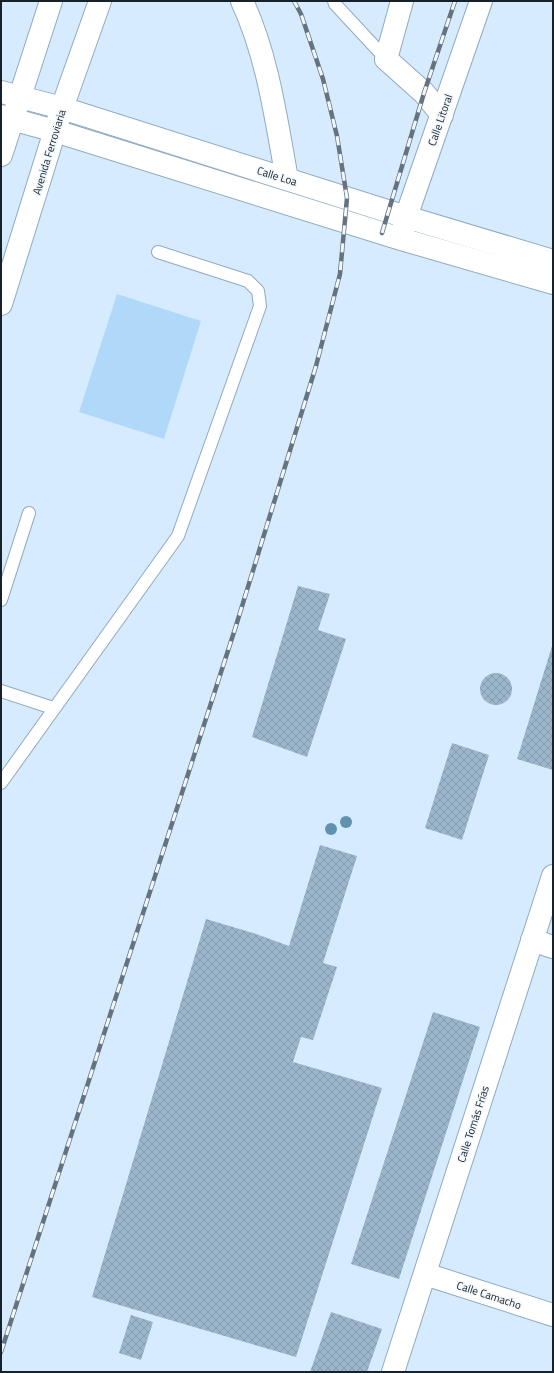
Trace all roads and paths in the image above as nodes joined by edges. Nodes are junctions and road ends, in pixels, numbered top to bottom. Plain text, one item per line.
1 (51, 1) edge
2 (100, 1) edge
3 (242, 1) edge
4 (334, 1) edge
5 (402, 1) edge
6 (481, 1) edge
7 (386, 59) junction
8 (10, 95) edge
9 (62, 108) junction
10 (442, 115) junction
11 (6, 118) edge
12 (55, 131) junction
13 (1, 155) edge
14 (287, 179) junction
15 (406, 217) junction
16 (401, 239) junction
17 (158, 252) dead end
18 (553, 261) edge
19 (553, 283) edge
20 (1, 304) edge
21 (29, 513) dead end
22 (1, 600) edge
23 (1, 692) edge
24 (53, 708) junction
25 (1, 783) edge
26 (553, 876) edge
27 (532, 940) junction
28 (553, 947) edge
29 (425, 1274) junction
30 (553, 1316) edge
31 (393, 1372) edge

1 - 8 main road
2 - 9 main road, Avenida Ferroviaria
3 - 14 main road
4 - 7 lane
5 - 7 main road
6 - 10 main road, Calle Litoral
7 - 10 main road
8 - 9 main road, Calle Loa
8 - 11 main road
9 - 12 main road, Avenida Ferroviaria
9 - 14 main road, Calle Loa
10 - 15 main road, Calle Litoral
11 - 12 main road, Calle Loa
11 - 13 main road
12 - 16 main road, Calle Loa
12 - 20 main road, Avenida Ferroviaria
14 - 15 main road, Calle Loa
15 - 16 main road, Calle Litoral
15 - 18 main road, Calle Loa
16 - 19 main road, Calle Loa
17 - 24 lane
21 - 22 lane
23 - 24 lane
24 - 25 lane
26 - 27 main road, Calle Tomás Frías
27 - 28 main road
27 - 29 main road, Calle Tomás Frías
29 - 30 main road, Calle Camacho
29 - 31 main road, Calle Tomás Frías

